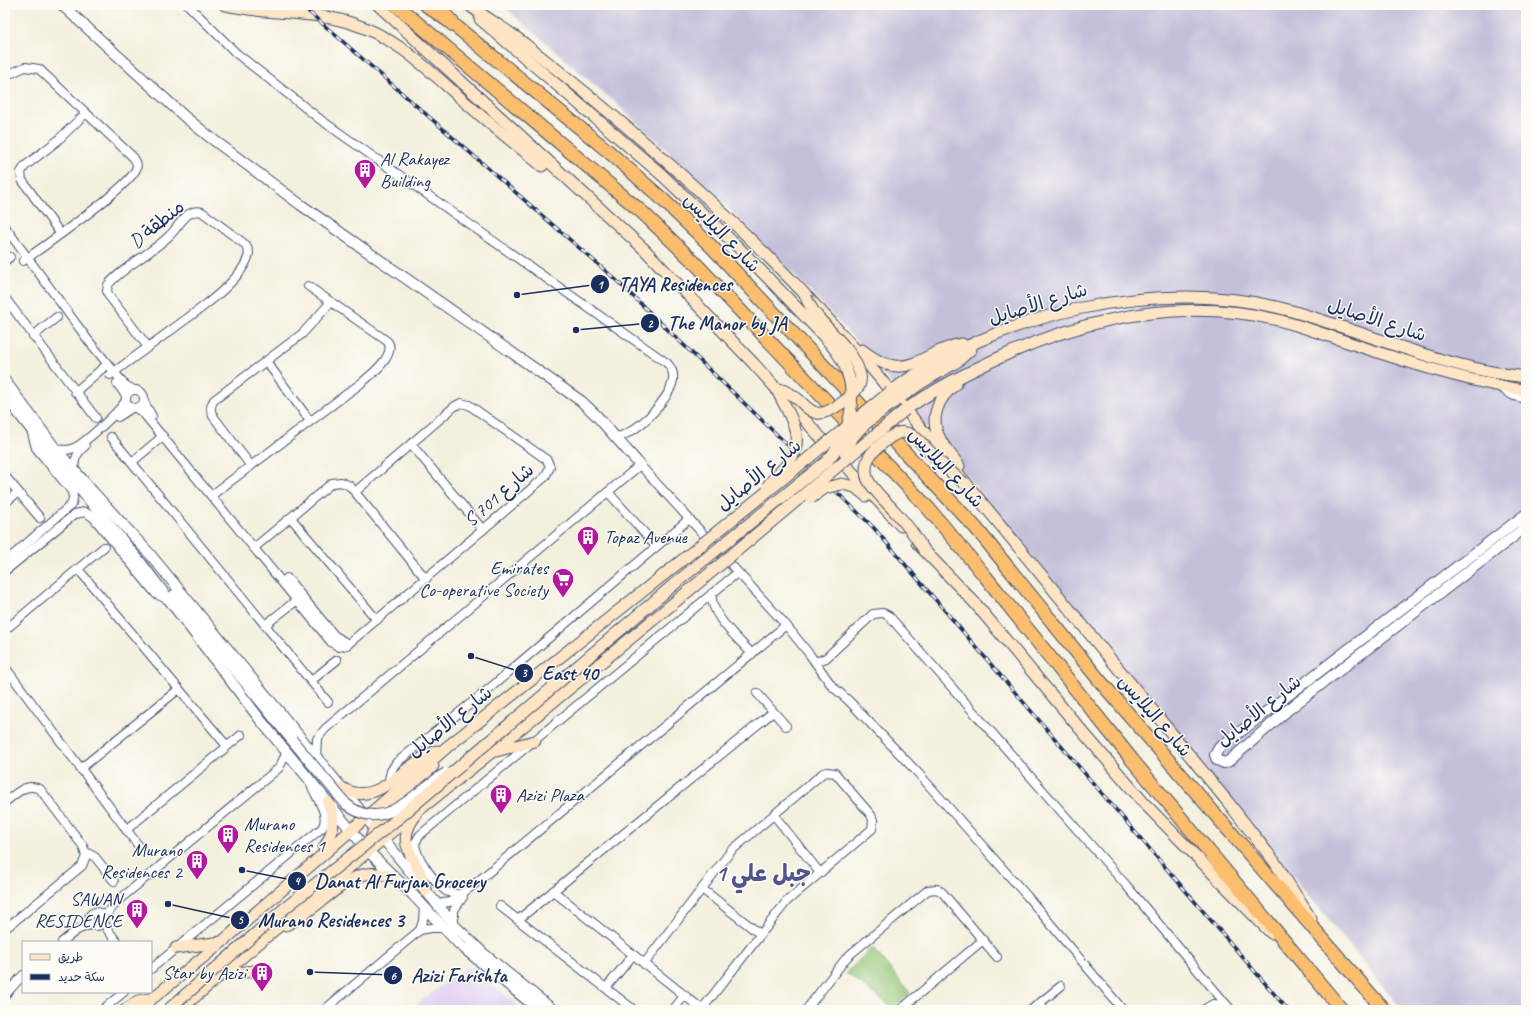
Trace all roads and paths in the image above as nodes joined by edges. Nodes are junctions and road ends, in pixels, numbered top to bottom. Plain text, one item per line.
1 (62, 5) edge
2 (180, 5) edge
3 (188, 5) edge
4 (225, 5) edge
5 (378, 5) edge
6 (396, 5) edge
7 (426, 5) edge
8 (436, 5) edge
9 (470, 6) edge
10 (453, 24) junction
11 (216, 34) junction
12 (5, 76) edge
13 (86, 113) junction
14 (588, 196) junction
15 (5, 227) edge
16 (60, 233) junction
17 (5, 236) edge
18 (26, 259) junction
19 (308, 286) dead end
20 (806, 297) junction
21 (5, 298) edge
22 (331, 302) junction
23 (57, 317) dead end
24 (839, 331) junction
25 (33, 336) junction
26 (974, 344) junction
27 (148, 348) junction
28 (266, 361) junction
29 (104, 367) junction
30 (970, 371) junction
31 (112, 374) junction
32 (1526, 377) edge
33 (5, 381) edge
34 (1501, 387) junction
35 (776, 388) junction
36 (134, 390) junction
37 (1526, 390) edge
38 (75, 392) junction
39 (5, 396) edge
40 (893, 396) junction
41 (126, 398) junction
42 (1526, 398) edge
43 (144, 402) junction
44 (134, 408) junction
45 (905, 410) junction
46 (96, 418) dead end
47 (310, 421) junction
48 (31, 430) junction
49 (163, 436) junction
50 (111, 437) dead end
51 (614, 437) junction
52 (826, 443) junction
53 (411, 444) junction
54 (55, 448) junction
55 (132, 462) junction
56 (843, 462) junction
57 (640, 465) junction
58 (252, 466) junction
59 (75, 471) junction
60 (5, 476) edge
61 (964, 483) junction
62 (18, 492) junction
63 (355, 492) junction
64 (608, 492) junction
65 (214, 494) junction
66 (762, 496) junction
67 (5, 502) edge
68 (1526, 514) edge
69 (40, 518) dead end
70 (291, 518) junction
71 (688, 519) junction
72 (774, 519) junction
73 (897, 522) junction
74 (55, 525) junction
75 (1526, 528) edge
76 (483, 530) junction
77 (655, 545) junction
78 (257, 546) junction
79 (104, 547) dead end
80 (924, 550) junction
81 (5, 562) edge
82 (141, 563) junction
83 (78, 569) junction
84 (5, 571) edge
85 (737, 573) junction
86 (426, 579) junction
87 (712, 593) junction
88 (300, 598) junction
89 (169, 600) junction
90 (696, 606) junction
91 (716, 612) junction
92 (377, 620) junction
93 (265, 625) junction
94 (786, 625) junction
95 (5, 630) edge
96 (752, 654) junction
97 (337, 660) dead end
98 (815, 662) junction
99 (5, 667) edge
100 (311, 681) junction
101 (179, 689) junction
102 (757, 693) dead end
103 (328, 702) dead end
104 (773, 712) junction
105 (786, 726) dead end
106 (241, 735) dead end
107 (535, 741) junction
108 (227, 746) junction
109 (447, 747) junction
110 (493, 751) junction
111 (287, 752) junction
112 (316, 758) junction
113 (297, 764) junction
114 (279, 768) junction
115 (457, 768) junction
116 (80, 769) junction
117 (309, 779) junction
118 (388, 784) junction
119 (342, 788) junction
120 (5, 802) edge
121 (328, 802) junction
122 (418, 812) junction
123 (366, 816) junction
124 (774, 816) junction
125 (375, 827) junction
126 (126, 830) junction
127 (350, 830) junction
128 (384, 838) junction
129 (138, 845) dead end
130 (368, 850) junction
131 (86, 852) junction
132 (316, 859) junction
133 (820, 873) junction
134 (393, 876) junction
135 (114, 881) dead end
136 (471, 887) junction
137 (702, 889) junction
138 (425, 891) junction
139 (553, 891) junction
140 (461, 894) junction
141 (118, 901) junction
142 (436, 904) junction
143 (424, 906) junction
144 (500, 906) dead end
145 (96, 912) junction
146 (103, 919) junction
147 (519, 919) junction
148 (92, 922) junction
149 (454, 925) junction
150 (443, 928) junction
151 (5, 929) edge
152 (420, 930) junction
153 (271, 932) junction
154 (760, 934) junction
155 (1322, 937) junction
156 (983, 940) junction
157 (63, 941) edge
158 (112, 941) edge
159 (116, 941) edge
160 (222, 942) junction
161 (176, 948) junction
162 (632, 955) junction
163 (1298, 956) junction
164 (997, 957) dead end
165 (644, 964) junction
166 (152, 968) edge
167 (262, 970) dead end
168 (221, 975) junction
169 (22, 976) edge
170 (1061, 986) dead end
171 (606, 988) junction
172 (1214, 990) junction
173 (123, 993) edge
174 (5, 995) edge
175 (684, 996) junction
176 (148, 1005) edge
177 (705, 1007) edge
178 (1042, 1007) edge
179 (1228, 1007) edge
180 (1206, 1008) edge
181 (102, 1010) edge
182 (125, 1010) edge
183 (138, 1010) edge
184 (168, 1010) edge
185 (179, 1010) edge
186 (324, 1010) edge
187 (540, 1010) edge
188 (553, 1010) edge
189 (634, 1010) edge
190 (673, 1010) edge
191 (806, 1010) edge
192 (900, 1010) edge
193 (1032, 1010) edge
194 (1123, 1010) edge
195 (1342, 1010) edge
196 (1384, 1010) edge

1 - 51 street
2 - 11 street
3 - 11 street
4 - 14 main road
5 - 14 main road
6 - 163 highway, شارع اليلايس
7 - 10 highway, شارع اليلايس
8 - 10 highway
9 - 20 main road
9 - 115 main road, bridge
10 - 155 highway, شارع اليلايس
11 - 51 street
12 - 13 street
13 - 16 street
13 - 16 street
14 - 35 main road
15 - 18 street
16 - 18 street
17 - 18 street
18 - 29 street
18 - 31 street
19 - 22 street
20 - 24 main road
20 - 35 main road, bridge
21 - 25 street
22 - 28 street
22 - 47 street
23 - 25 street
24 - 26 main road
24 - 40 main road
25 - 38 street
26 - 32 main road, شارع الأصايل
26 - 40 main road
27 - 27 street, D منطقة
27 - 31 street, D منطقة
28 - 47 street
28 - 58 street
29 - 31 street
29 - 38 street
30 - 34 main road, شارع الأصايل
30 - 45 main road, شارع الأصايل
30 - 61 main road
31 - 36 street
31 - 41 street
33 - 54 street
34 - 37 main road, شارع الأصايل
34 - 42 street
35 - 52 main road, bridge
35 - 66 main road, bridge
36 - 41 street
36 - 43 street
38 - 46 street
39 - 48 street
40 - 45 main road
40 - 52 main road, شارع الأصايل, bridge
40 - 56 main road, bridge
41 - 44 street
41 - 54 street
43 - 44 street
43 - 65 street
44 - 49 street
44 - 59 street
45 - 56 main road, شارع الأصايل, bridge
45 - 61 main road, bridge
47 - 58 street
48 - 74 street
48 - 82 street
49 - 55 street
49 - 65 street
50 - 55 street
51 - 57 street
52 - 56 main road, bridge
52 - 66 main road, شارع الأصايل, bridge
53 - 63 street, S 701 شارع
53 - 76 street
53 - 76 street, S 701 شارع
54 - 59 street
55 - 93 street
56 - 72 main road, شارع الأصايل, bridge
56 - 73 main road
57 - 64 street
57 - 71 street
58 - 65 street
59 - 112 street
60 - 62 street
61 - 80 main road, bridge
61 - 155 main road
62 - 67 street
62 - 69 street
63 - 70 street
63 - 86 street
64 - 77 street
64 - 112 street
65 - 78 street
66 - 109 main road, شارع الأصايل, bridge
68 - 75 street, شارع الأصايل
70 - 78 street
70 - 92 street
71 - 77 street
71 - 85 street
72 - 73 main road, bridge
72 - 110 main road, شارع الأصايل, bridge
73 - 80 main road, bridge
74 - 81 street
74 - 84 street
74 - 89 street
76 - 86 street, S 701 شارع
77 - 118 street
78 - 88 street
79 - 83 street
80 - 163 main road
82 - 89 street
82 - 115 street, bridge
83 - 95 street
83 - 101 street
85 - 87 street
85 - 94 street
86 - 92 street, S 701 شارع
87 - 90 street
87 - 91 street
88 - 92 street, S 701 شارع
88 - 93 street
89 - 111 street
90 - 91 street
90 - 107 street
91 - 96 street
93 - 100 street
94 - 96 street
94 - 98 street
96 - 136 street
97 - 100 street
98 - 172 street
98 - 194 street
99 - 116 street
100 - 103 street
101 - 108 street
101 - 116 street
102 - 104 street
104 - 105 street
104 - 139 street
106 - 108 street
107 - 110 main road
107 - 140 street
108 - 126 street
109 - 118 main road
109 - 123 main road, شارع الأصايل
109 - 125 main road
110 - 122 main road, شارع الأصايل
111 - 113 street
111 - 114 street
112 - 119 street
113 - 114 street
113 - 117 street
114 - 141 street
115 - 184 main road, bridge
116 - 126 street
117 - 121 street
117 - 161 street
118 - 119 main road
119 - 123 street
120 - 131 street
121 - 127 street
121 - 132 main road
122 - 128 main road, شارع الأصايل
122 - 138 main road
123 - 125 street
123 - 127 main road, شارع الأصايل
124 - 133 street
124 - 133 street
124 - 137 street
125 - 128 street
125 - 130 main road
126 - 129 street
127 - 130 street
127 - 132 main road, شارع الأصايل
128 - 130 main road, شارع الأصايل
128 - 138 street
130 - 134 street
130 - 153 main road, شارع الأصايل
131 - 135 street
131 - 151 street
132 - 160 main road, شارع الأصايل
133 - 154 street
134 - 143 street
134 - 153 main road
136 - 140 street
136 - 149 street
137 - 154 street
137 - 165 street
138 - 142 street
139 - 147 street
139 - 162 street
140 - 142 street
141 - 145 street
141 - 146 street
142 - 149 street
143 - 150 street
143 - 152 street
144 - 147 street
145 - 146 street
145 - 148 street
146 - 148 street
146 - 159 street
147 - 171 street
148 - 157 street
148 - 158 street
149 - 188 street
150 - 152 street
150 - 187 street
152 - 186 street
153 - 168 main road, شارع الأصايل
154 - 177 street
155 - 196 highway, شارع اليلايس
156 - 164 street
156 - 191 street
156 - 192 street
160 - 161 main road
160 - 176 main road, شارع الأصايل
161 - 166 street
162 - 165 street
162 - 171 street
163 - 195 highway, شارع اليلايس
165 - 175 street
167 - 168 main road
168 - 185 main road, شارع الأصايل
169 - 174 street
170 - 178 street
171 - 189 street
172 - 179 street
172 - 180 street
173 - 181 street
175 - 177 street
175 - 190 street
176 - 182 main road
176 - 183 main road, شارع الأصايل
178 - 193 street
179 - 180 street

